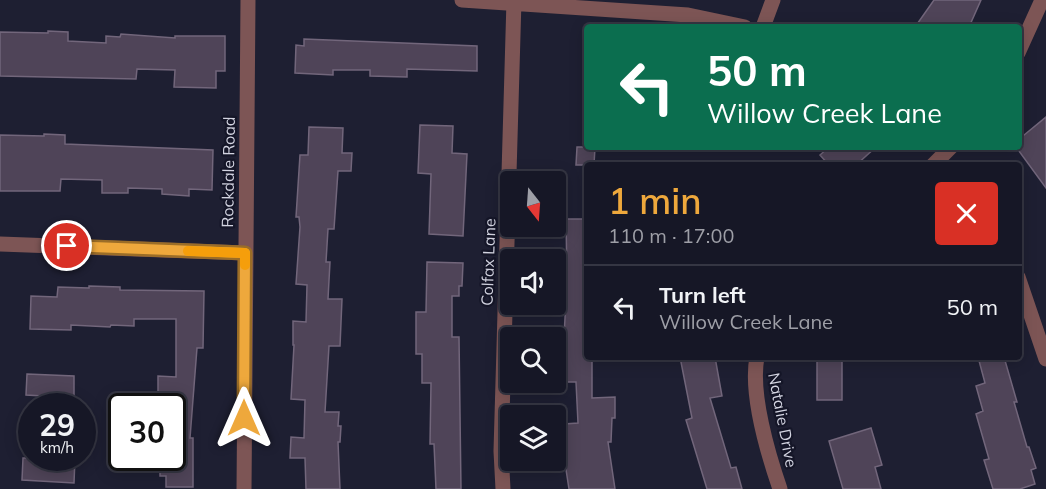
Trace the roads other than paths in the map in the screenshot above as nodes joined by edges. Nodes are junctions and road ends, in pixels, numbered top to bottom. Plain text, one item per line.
1 (248, 0) edge
2 (462, 0) edge
3 (773, 0) edge
4 (1042, 0) edge
5 (514, 2) edge
6 (731, 24) edge
7 (764, 24) edge
8 (1022, 44) edge
9 (0, 244) edge
10 (245, 253) junction
11 (1022, 289) edge
12 (1046, 359) edge
13 (757, 360) edge
14 (244, 489) edge
15 (503, 489) edge
16 (780, 489) edge

1 - 10 street, Rockdale Road
2 - 5 street
3 - 7 street
4 - 8 street
5 - 6 street
5 - 15 street, Colfax Lane
9 - 10 street
10 - 14 street, Rockdale Road
11 - 12 street
13 - 16 street, Natalie Drive

